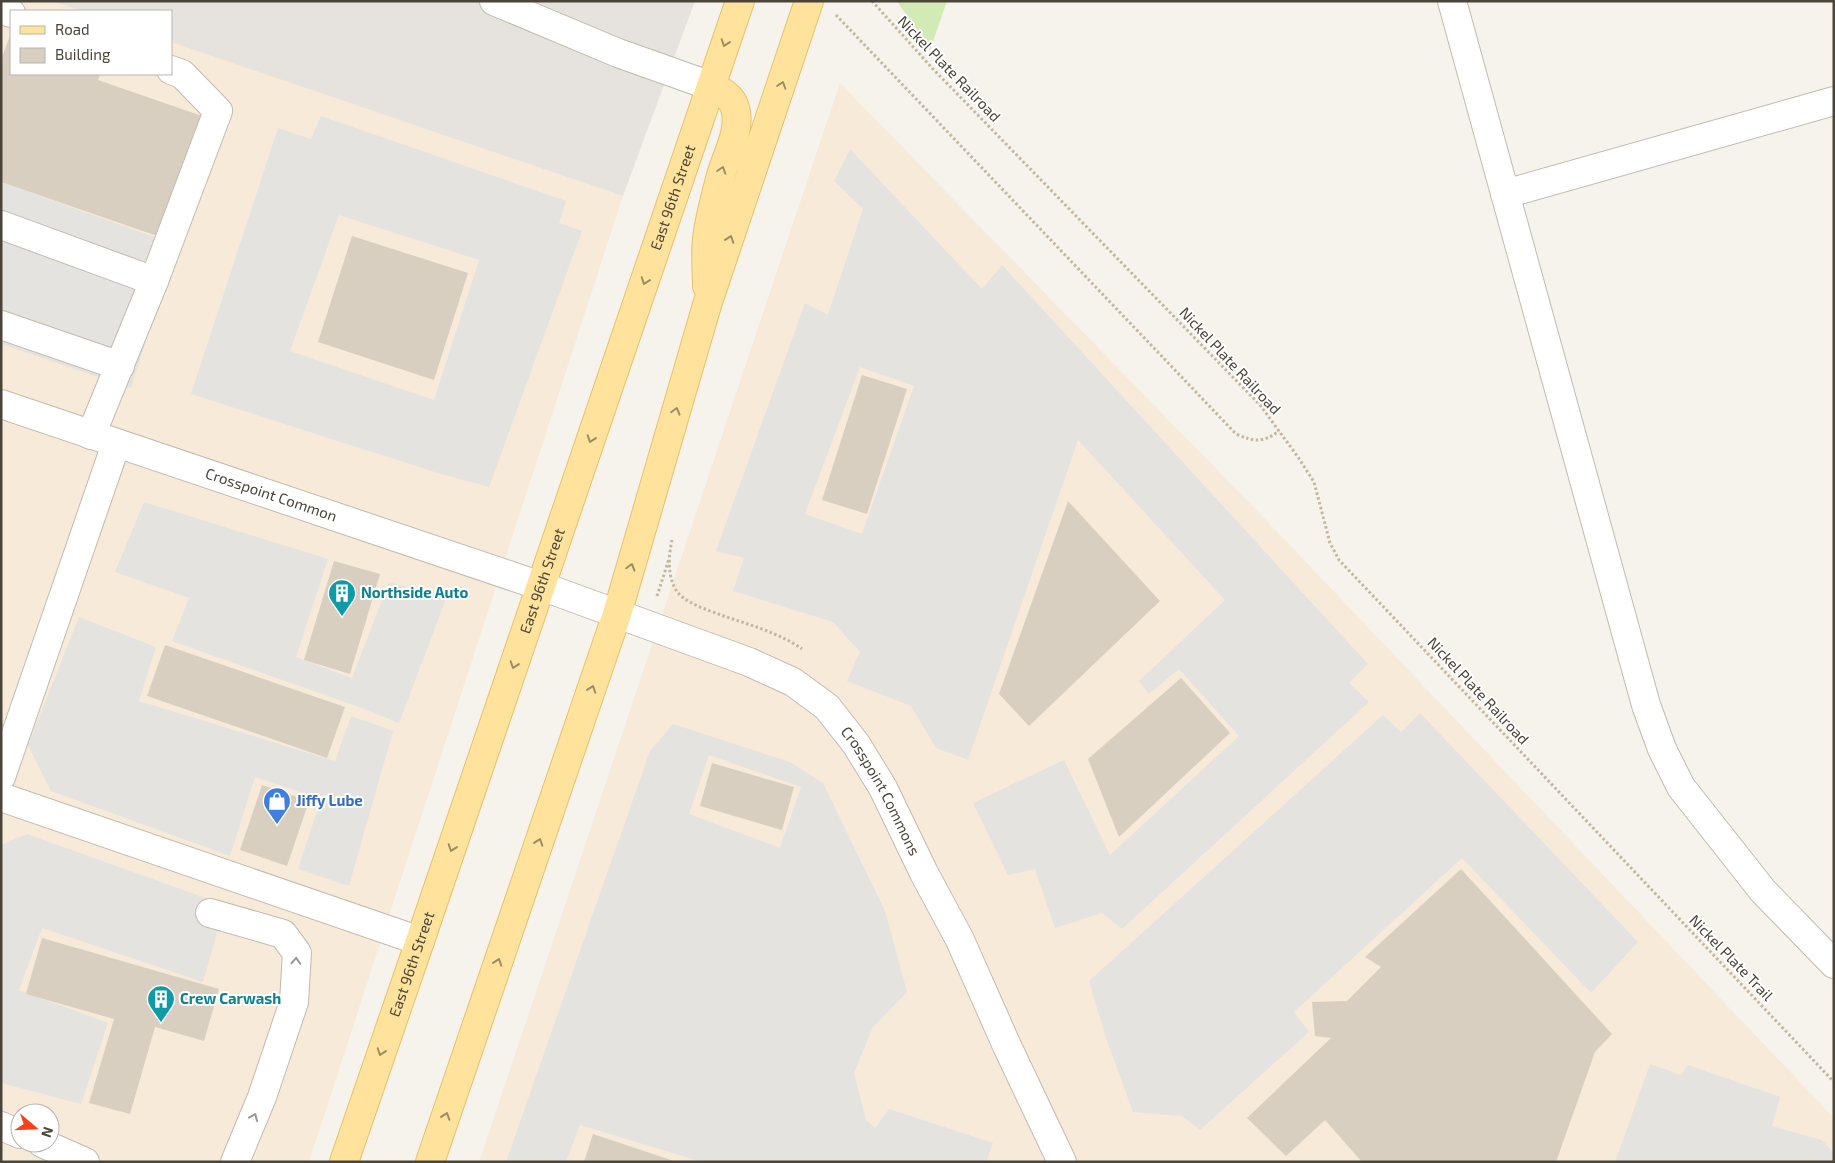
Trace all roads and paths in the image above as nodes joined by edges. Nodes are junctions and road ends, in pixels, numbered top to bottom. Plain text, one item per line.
1 (494, 1) edge
2 (740, 1) edge
3 (809, 1) edge
4 (872, 1) edge
5 (1452, 1) edge
6 (836, 7) dead end
7 (834, 14) junction
8 (831, 23) dead end
9 (172, 70) edge
10 (711, 86) junction
11 (1834, 101) edge
12 (1505, 194) junction
13 (1, 225) edge
14 (154, 281) junction
15 (708, 305) junction
16 (1, 325) edge
17 (120, 366) junction
18 (1, 404) edge
19 (1279, 431) junction
20 (104, 439) junction
21 (674, 534) dead end
22 (541, 586) junction
23 (617, 614) junction
24 (802, 649) dead end
25 (1, 777) edge
26 (1, 797) edge
27 (1612, 850) joint
28 (210, 914) dead end
29 (420, 941) junction
30 (1834, 964) edge
31 (1834, 1082) edge
32 (60, 1151) edge
33 (85, 1162) edge
34 (235, 1162) edge
35 (344, 1162) edge
36 (430, 1162) edge
37 (1062, 1162) edge

1 - 10 street
2 -> 10 main road, East 96th Street
15 -> 3 main road
4 - 19 path, Nickel Plate Railroad
5 - 12 street
6 - 7 path
7 - 8 path
7 - 19 path
9 - 14 street
15 -> 10 main road
10 -> 22 main road, East 96th Street
11 - 12 street
12 - 30 street
13 - 14 street
14 - 17 street
23 -> 15 main road
16 - 17 street
17 - 20 street
18 - 20 street, Crosspoint Common
19 - 27 path, Nickel Plate Railroad
20 - 22 street, Crosspoint Common
20 - 25 street
21 - 24 path
22 - 23 street, Crosspoint Commons
22 -> 29 main road, East 96th Street
36 -> 23 main road
23 - 37 street, Crosspoint Commons
26 - 29 street
27 - 31 path, Nickel Plate Trail
34 -> 28 street
29 -> 35 main road, East 96th Street
32 - 33 street

